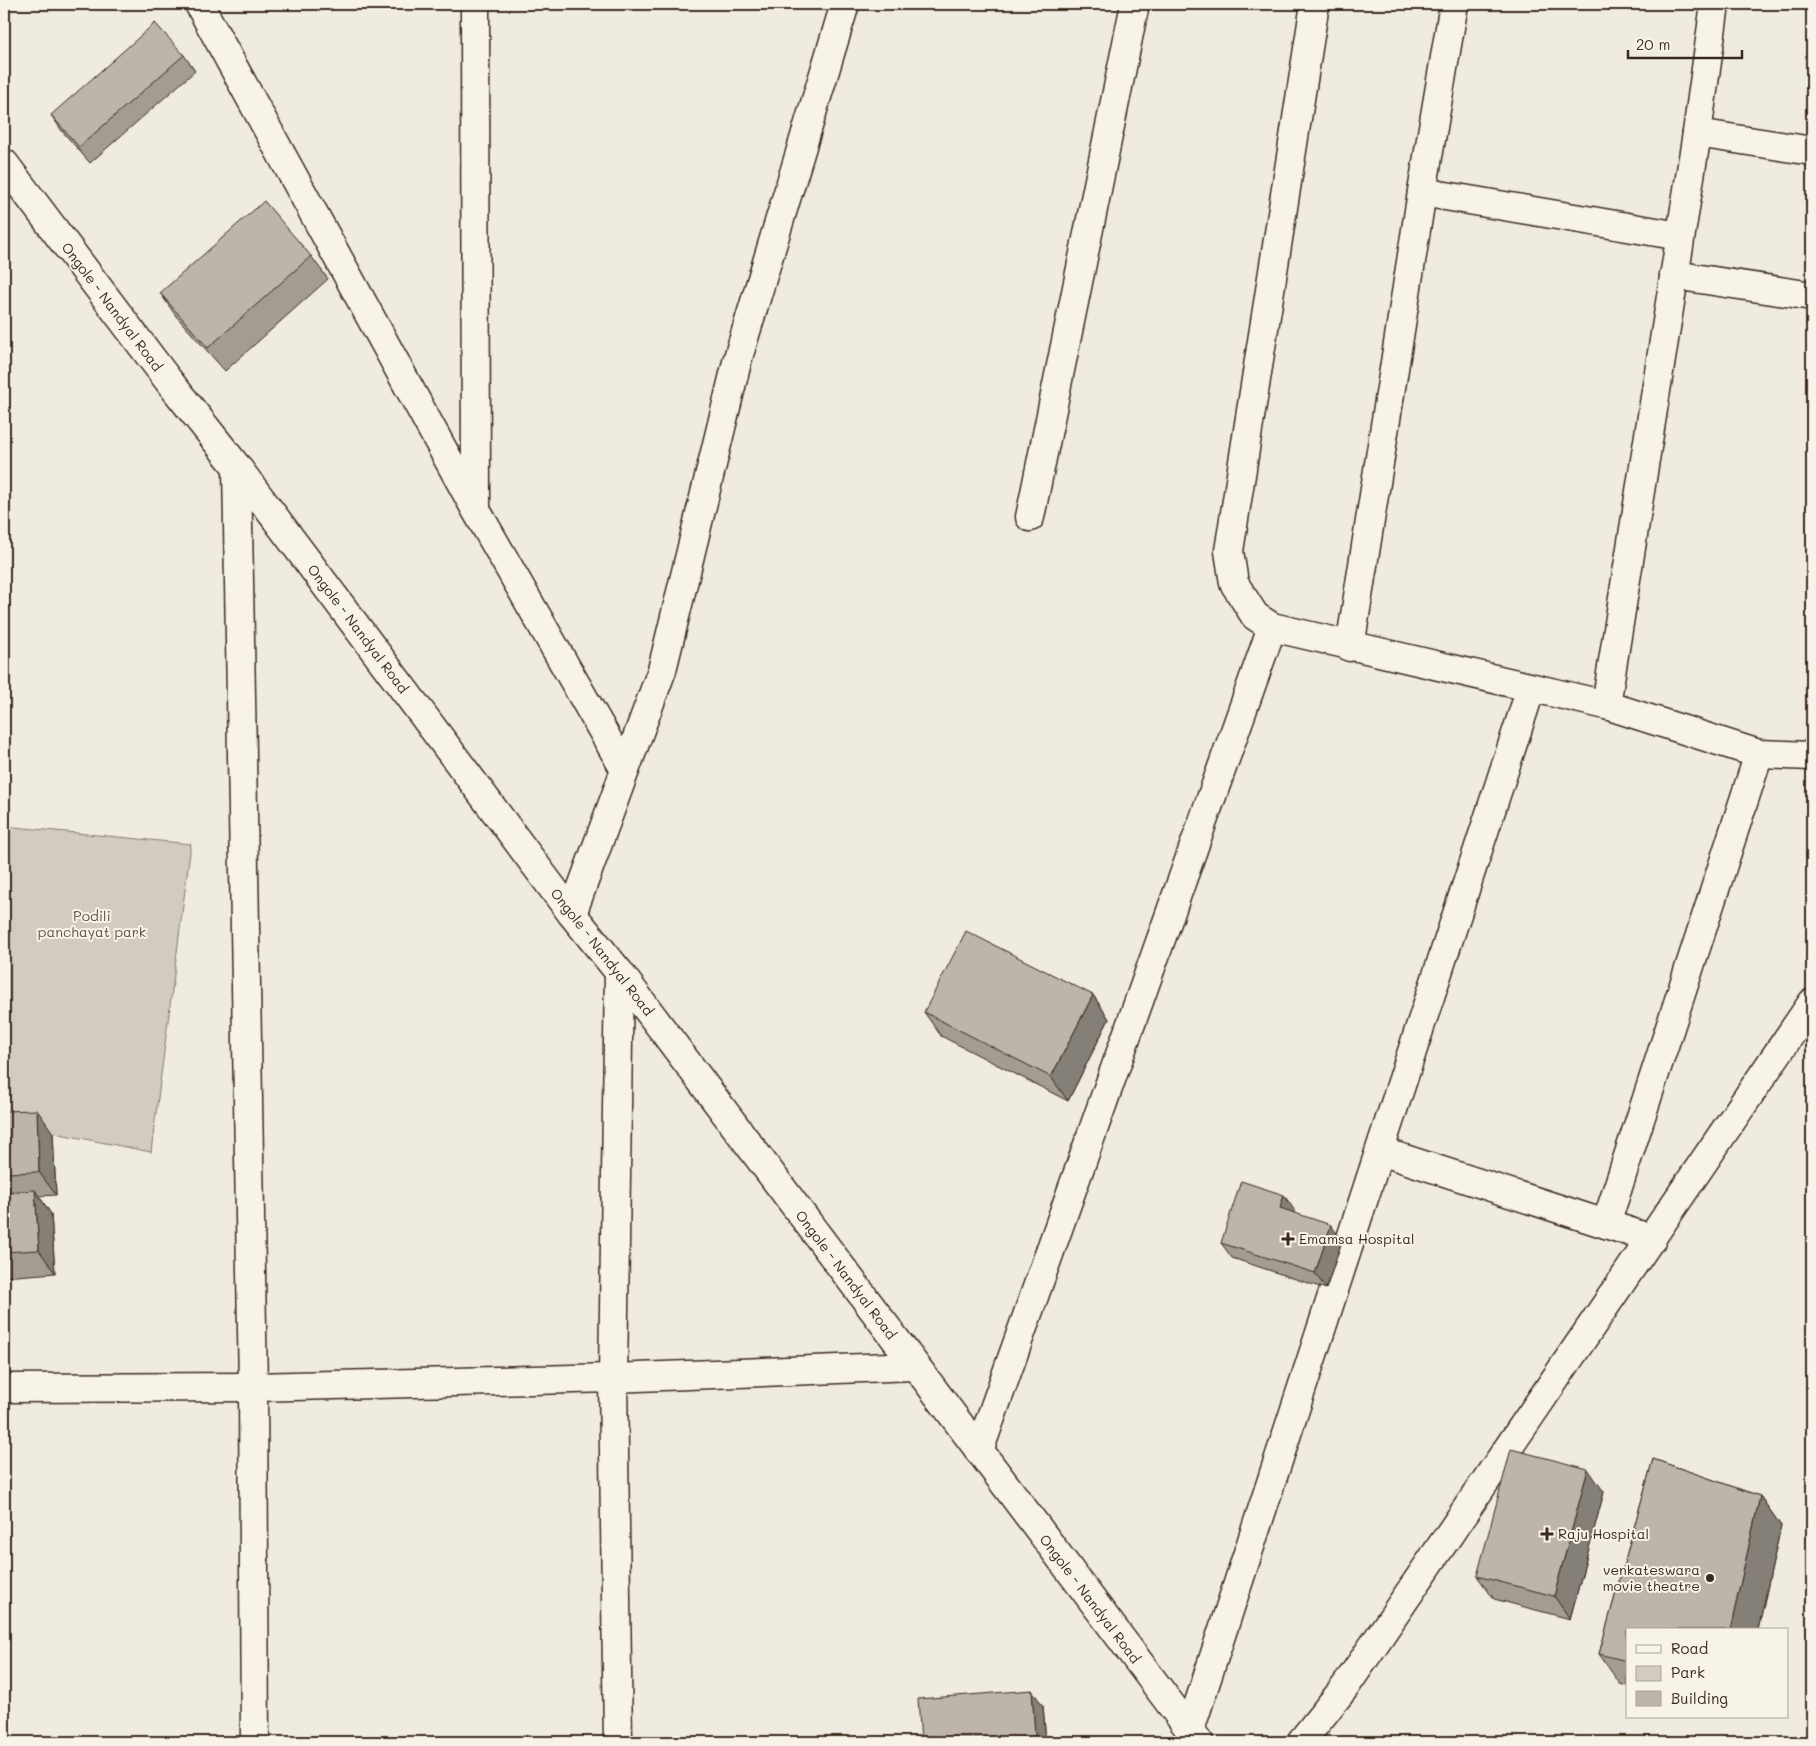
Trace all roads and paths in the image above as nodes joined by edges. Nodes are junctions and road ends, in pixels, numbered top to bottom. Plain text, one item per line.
1 (199, 4) edge
2 (475, 4) edge
3 (845, 4) edge
4 (1135, 4) edge
5 (1315, 4) edge
6 (1454, 4) edge
7 (1715, 4) edge
8 (1697, 133) junction
9 (1812, 151) edge
10 (4, 163) edge
11 (1422, 192) junction
12 (1680, 236) junction
13 (1674, 275) junction
14 (1812, 296) edge
15 (237, 466) junction
16 (476, 510) junction
17 (1030, 517) dead end
18 (1272, 627) junction
19 (1350, 647) junction
20 (1531, 688) junction
21 (1606, 705) junction
22 (1759, 754) junction
23 (1812, 756) edge
24 (625, 770) junction
25 (572, 914) junction
26 (619, 972) junction
27 (1812, 1003) edge
28 (1380, 1151) junction
29 (1606, 1224) junction
30 (1652, 1239) junction
31 (914, 1366) junction
32 (613, 1378) junction
33 (253, 1387) junction
34 (4, 1388) edge
35 (979, 1451) junction
36 (1194, 1736) edge
37 (255, 1742) edge
38 (618, 1742) edge
39 (1301, 1742) edge

1 - 16 street
2 - 16 street
3 - 24 street
4 - 17 street
5 - 18 street
6 - 11 street
7 - 8 street
8 - 9 street
8 - 12 street
10 - 15 street, Ongole - Nandyal Road
11 - 12 street
11 - 19 street
12 - 13 street
13 - 14 street
13 - 21 street
15 - 25 street, Ongole - Nandyal Road
15 - 33 street
16 - 24 street
18 - 19 street
18 - 35 street
19 - 20 street
20 - 21 street
20 - 28 street
21 - 22 street
22 - 23 street
22 - 29 street
24 - 25 street
25 - 26 street, Ongole - Nandyal Road
26 - 31 street, Ongole - Nandyal Road
26 - 32 street
27 - 30 street
28 - 29 street
28 - 36 street
29 - 30 street
30 - 39 street
31 - 32 street
31 - 35 street, Ongole - Nandyal Road
32 - 33 street
32 - 38 street
33 - 34 street
33 - 37 street
35 - 36 street, Ongole - Nandyal Road

